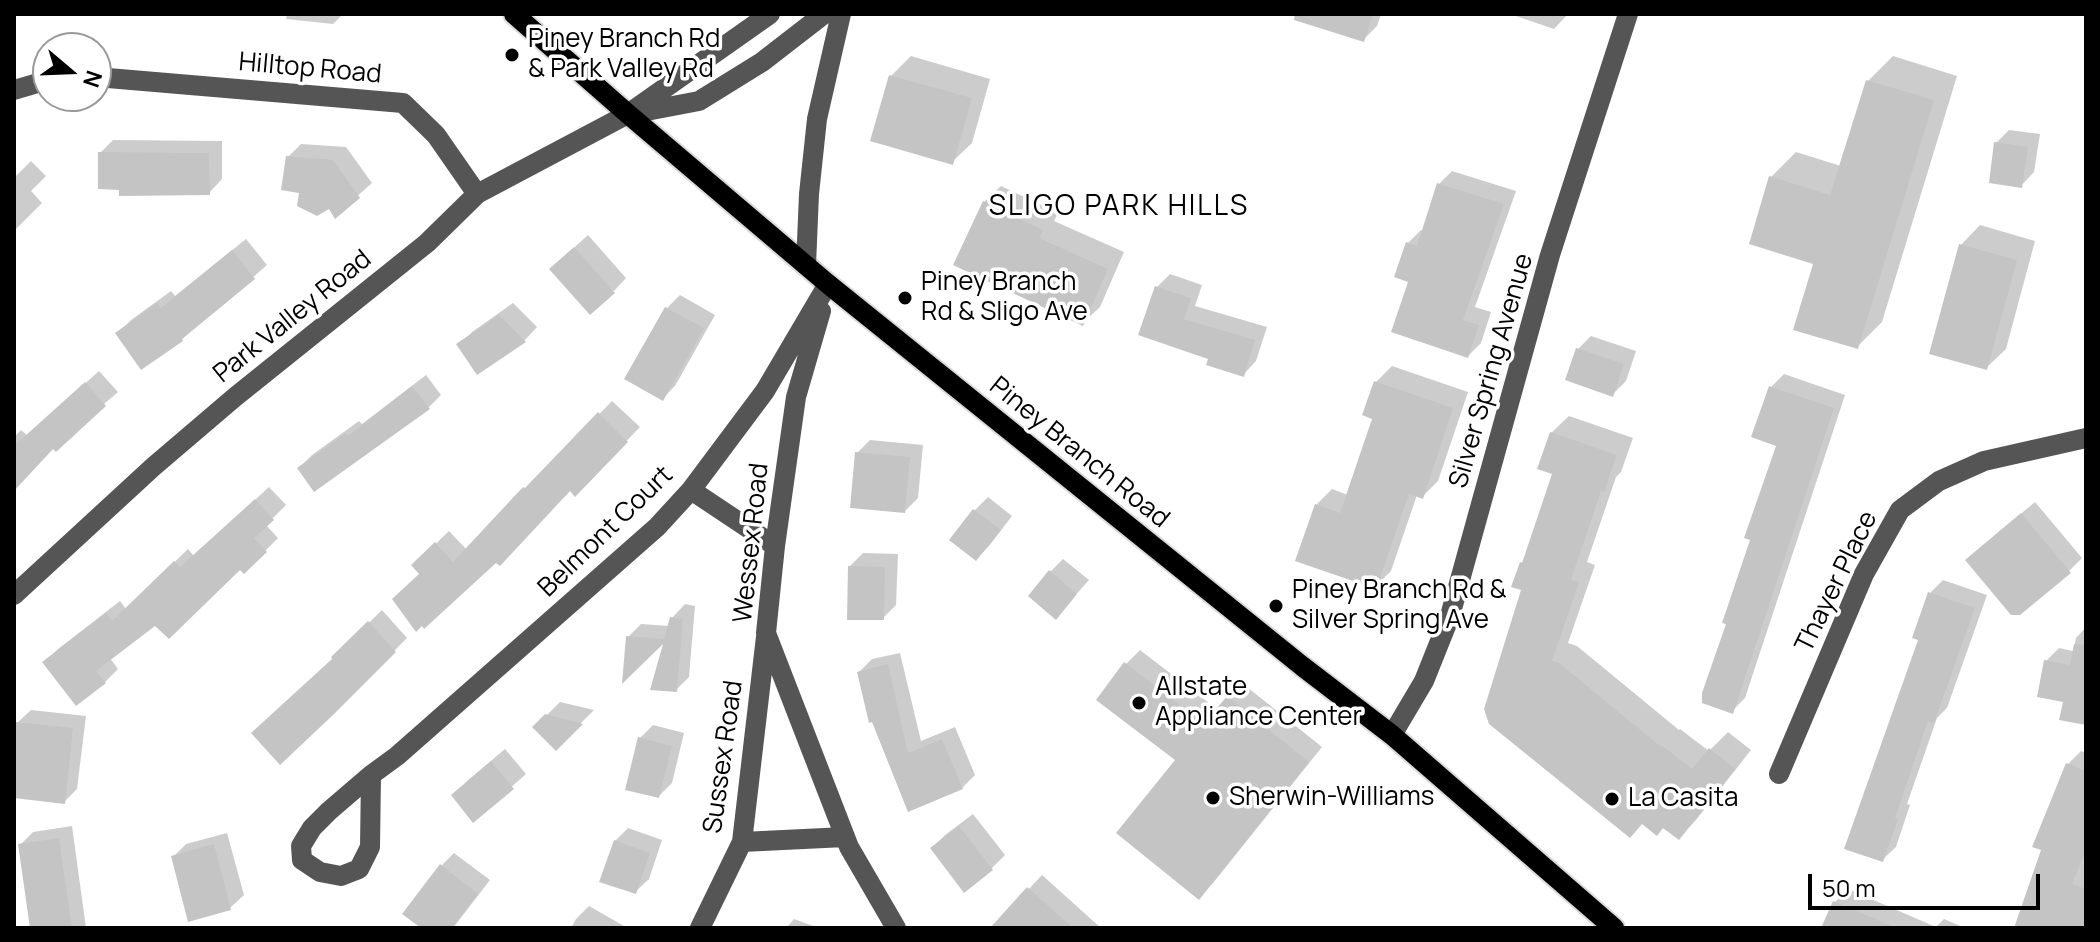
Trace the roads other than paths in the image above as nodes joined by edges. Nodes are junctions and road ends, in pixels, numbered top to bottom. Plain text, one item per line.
1 (514, 14) edge
2 (770, 14) edge
3 (824, 14) edge
4 (841, 14) edge
5 (1628, 14) edge
6 (112, 78) edge
7 (628, 114) junction
8 (477, 194) junction
9 (806, 265) junction
10 (828, 284) junction
11 (2086, 438) edge
12 (691, 490) junction
13 (775, 546) junction
14 (14, 595) edge
15 (766, 633) junction
16 (1392, 735) junction
17 (1779, 774) dead end
18 (371, 775) junction
19 (845, 837) junction
20 (742, 842) junction
21 (700, 928) edge
22 (896, 928) edge
23 (1614, 928) edge

1 - 7 main road, Piney Branch Road
2 - 7 street
3 - 7 street
4 - 9 street
5 - 16 street, Silver Spring Avenue
6 - 8 street, Hilltop Road
7 - 8 street, Park Valley Road
7 - 9 main road, Piney Branch Road
8 - 14 street, Park Valley Road
9 - 10 main road, Piney Branch Road
10 - 12 street, Belmont Court
10 - 13 street, Wessex Road
10 - 16 main road, Piney Branch Road
11 - 17 street, Thayer Place
12 - 13 street
12 - 18 street, Belmont Court
13 - 15 street, Wessex Road
15 - 19 street, Wessex Road
15 - 20 street, Sussex Road
16 - 23 main road, Piney Branch Road
18 - 18 street, Belmont Court
19 - 20 street
19 - 22 street, Wessex Road
20 - 21 street, Sussex Road

